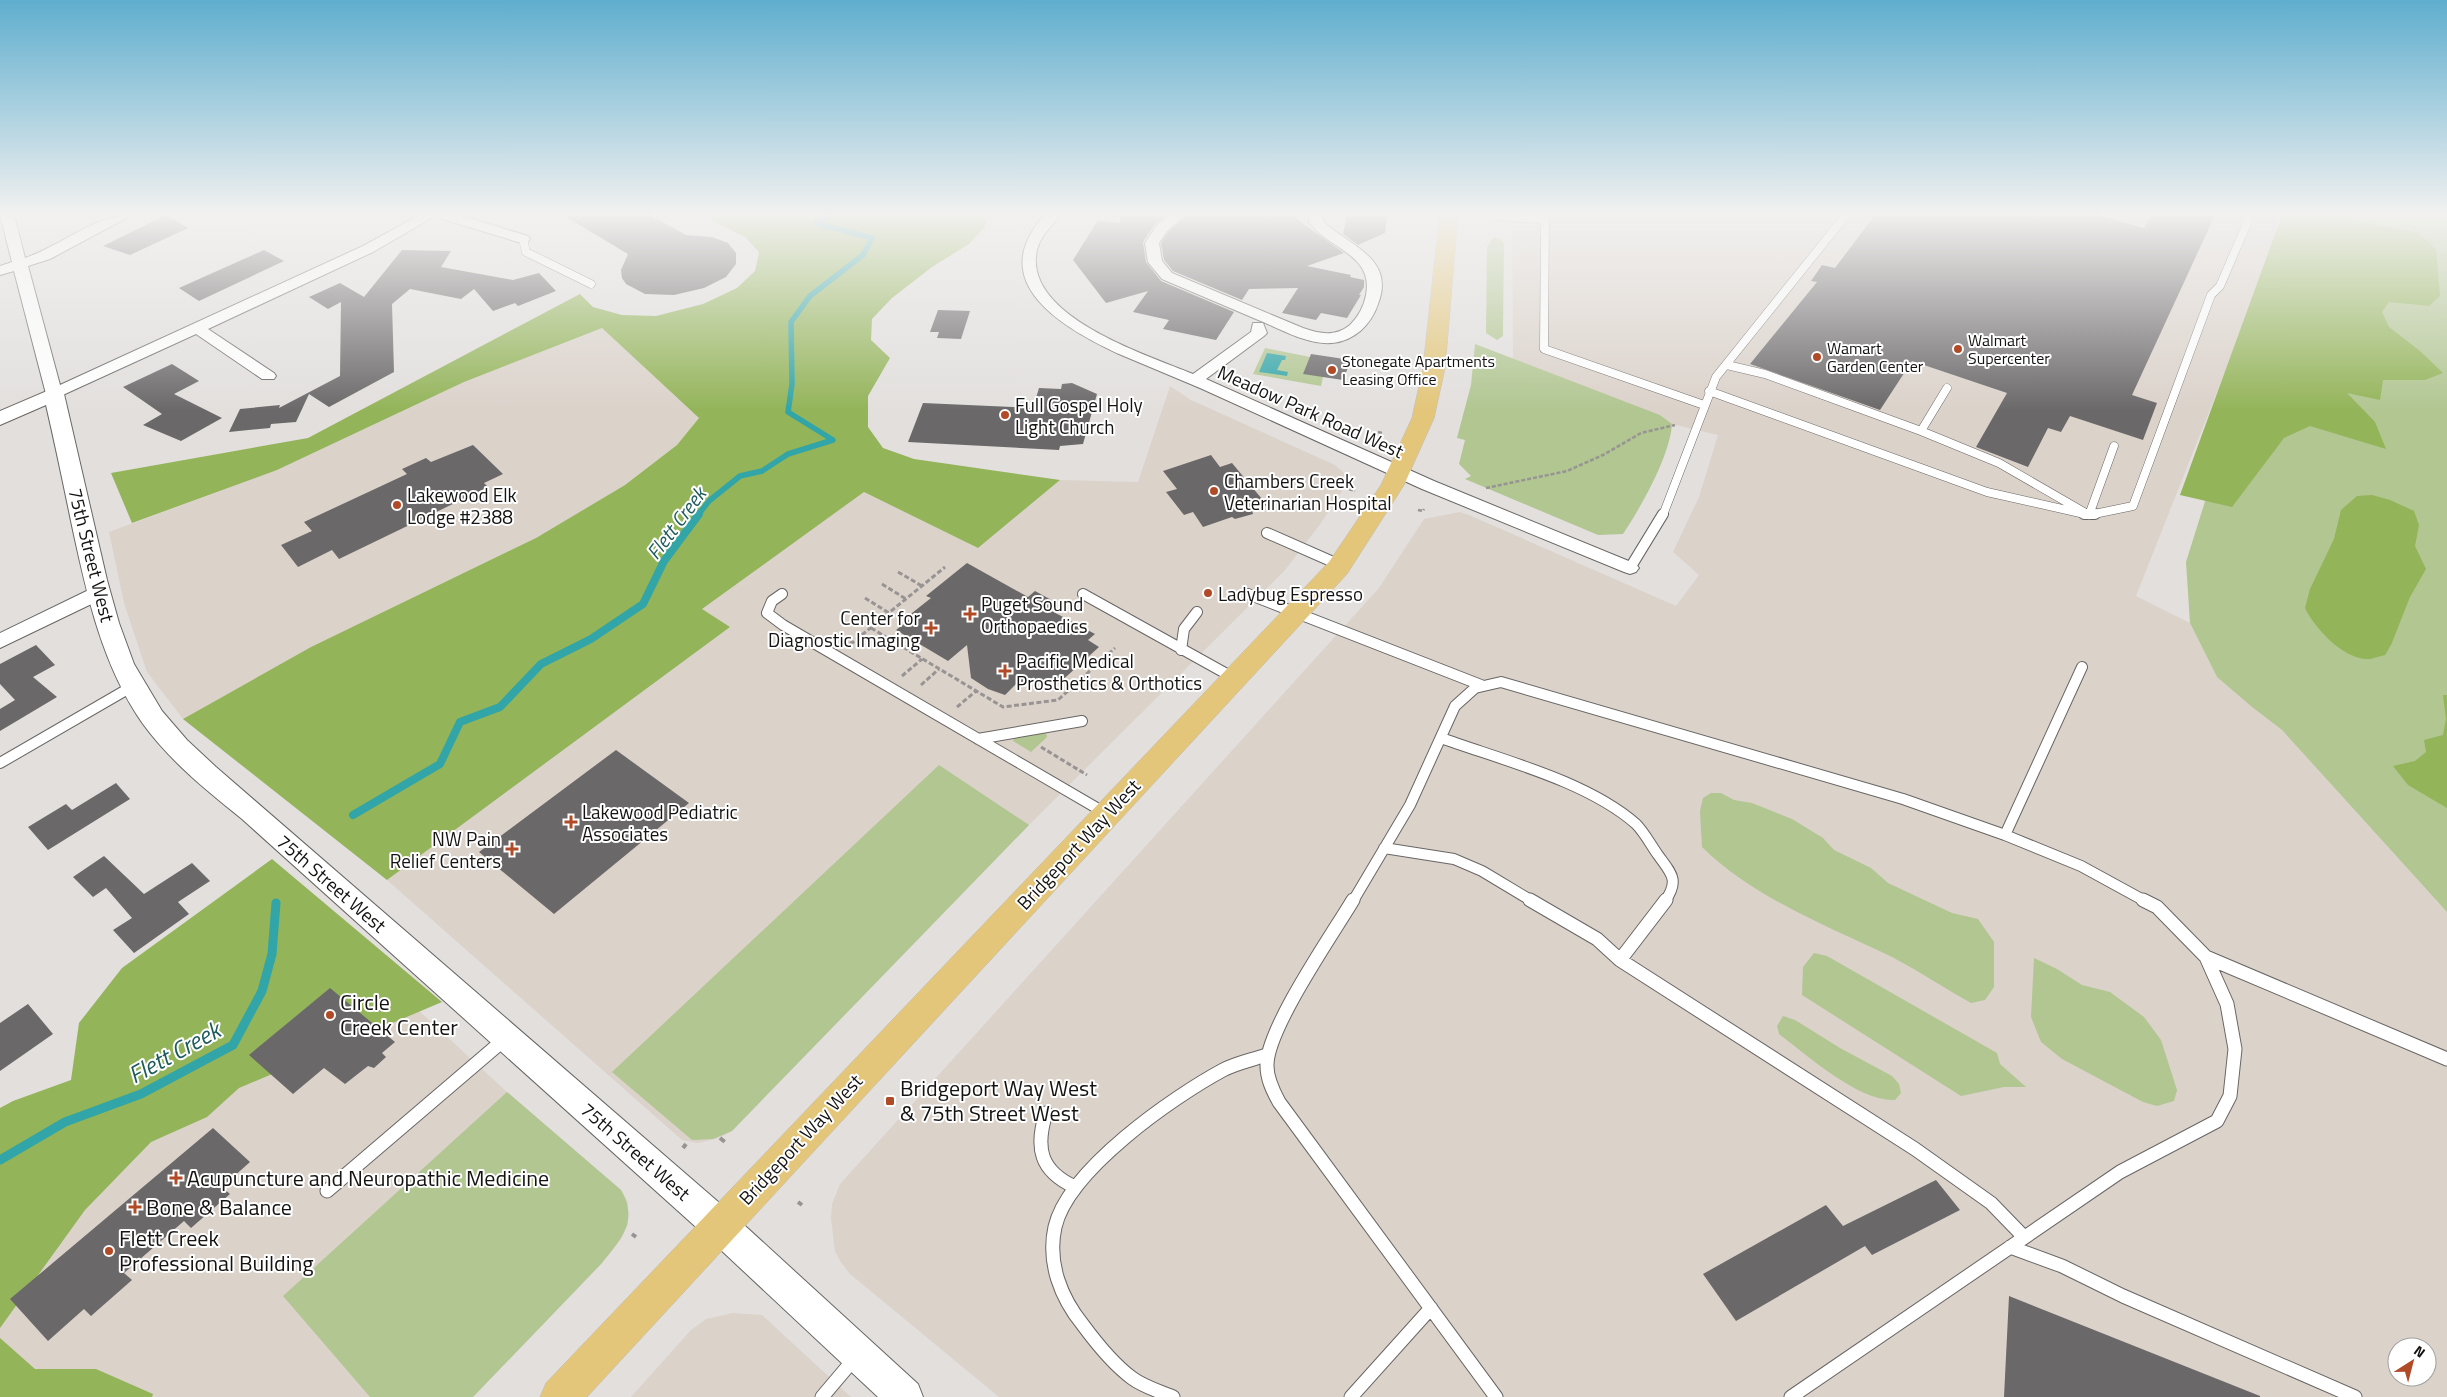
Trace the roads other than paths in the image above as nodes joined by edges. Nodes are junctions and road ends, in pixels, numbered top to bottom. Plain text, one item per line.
1 (24, 280) edge
2 (300, 280) edge
3 (583, 280) edge
4 (1034, 280) edge
5 (1177, 280) edge
6 (1374, 280) edge
7 (1442, 280) edge
8 (1545, 280) edge
9 (1793, 280) edge
10 (2223, 280) edge
11 (591, 284) dead end
12 (1262, 322) junction
13 (197, 328) junction
14 (1727, 365) junction
15 (268, 376) dead end
16 (1195, 380) junction
17 (1947, 388) dead end
18 (1709, 391) junction
19 (54, 394) junction
20 (1704, 405) junction
21 (0, 419) edge
22 (1921, 431) junction
23 (2114, 446) dead end
24 (1400, 473) junction
25 (2088, 515) junction
26 (1267, 532) dead end
27 (1340, 565) junction
28 (1630, 568) joint
29 (99, 592) junction
30 (782, 594) dead end
31 (1083, 594) dead end
32 (1248, 594) dead end
33 (1197, 612) dead end
34 (1296, 612) junction
35 (0, 642) edge
36 (1181, 650) junction
37 (2082, 667) dead end
38 (1234, 678) junction
39 (1481, 685) junction
40 (133, 686) junction
41 (1082, 720) dead end
42 (1441, 738) junction
43 (978, 739) junction
44 (0, 763) edge
45 (1106, 814) junction
46 (2005, 835) junction
47 (1384, 848) junction
48 (2206, 957) junction
49 (1620, 960) junction
50 (506, 1037) junction
51 (1266, 1055) junction
52 (2447, 1059) edge
53 (1046, 1113) dead end
54 (1075, 1187) junction
55 (327, 1191) dead end
56 (720, 1225) junction
57 (2024, 1237) junction
58 (2010, 1247) junction
59 (1431, 1308) junction
60 (858, 1354) junction
61 (560, 1397) edge
62 (822, 1397) edge
63 (905, 1397) edge
64 (1173, 1397) edge
65 (1351, 1397) edge
66 (1496, 1397) edge
67 (1791, 1397) edge
68 (2355, 1397) edge

1 - 19 street, 75th Street West
2 - 13 street
3 - 11 lane
4 - 16 street, Meadow Park Road West
5 - 12 street
6 - 12 street
7 - 24 main road, Bridgeport Way West
8 - 20 lane
9 - 14 lane
10 - 25 lane
12 - 16 street
13 - 15 street
13 - 19 street
14 - 18 lane
14 - 22 lane
16 - 24 street, Meadow Park Road West
17 - 22 lane
18 - 20 lane
18 - 25 lane
19 - 21 street
19 - 29 street, 75th Street West
20 - 28 lane
22 - 25 lane
23 - 25 lane
24 - 27 main road, Bridgeport Way West
24 - 28 street, Meadow Park Road West
26 - 27 lane
27 - 34 main road, Bridgeport Way West
29 - 35 street
29 - 40 street, 75th Street West
30 - 43 lane
31 - 36 lane
32 - 34 lane
33 - 36 lane
34 - 38 main road, Bridgeport Way West
34 - 39 lane
36 - 38 lane
37 - 46 lane
38 - 45 main road, Bridgeport Way West
39 - 42 lane
39 - 46 lane
40 - 44 lane
40 - 50 street, 75th Street West
41 - 43 lane
42 - 47 lane
42 - 49 lane
43 - 45 lane
45 - 56 main road, Bridgeport Way West
46 - 48 lane
47 - 49 lane
47 - 51 lane
48 - 52 lane
48 - 57 lane
49 - 57 lane
50 - 55 lane
50 - 56 street, 75th Street West
51 - 54 lane
51 - 59 lane
53 - 54 lane
54 - 64 lane
56 - 60 street, 75th Street West
56 - 61 main road, Bridgeport Way West
57 - 58 lane
58 - 67 lane
58 - 68 lane
59 - 65 lane
59 - 66 lane
60 - 62 lane
60 - 63 street, 75th Street West

